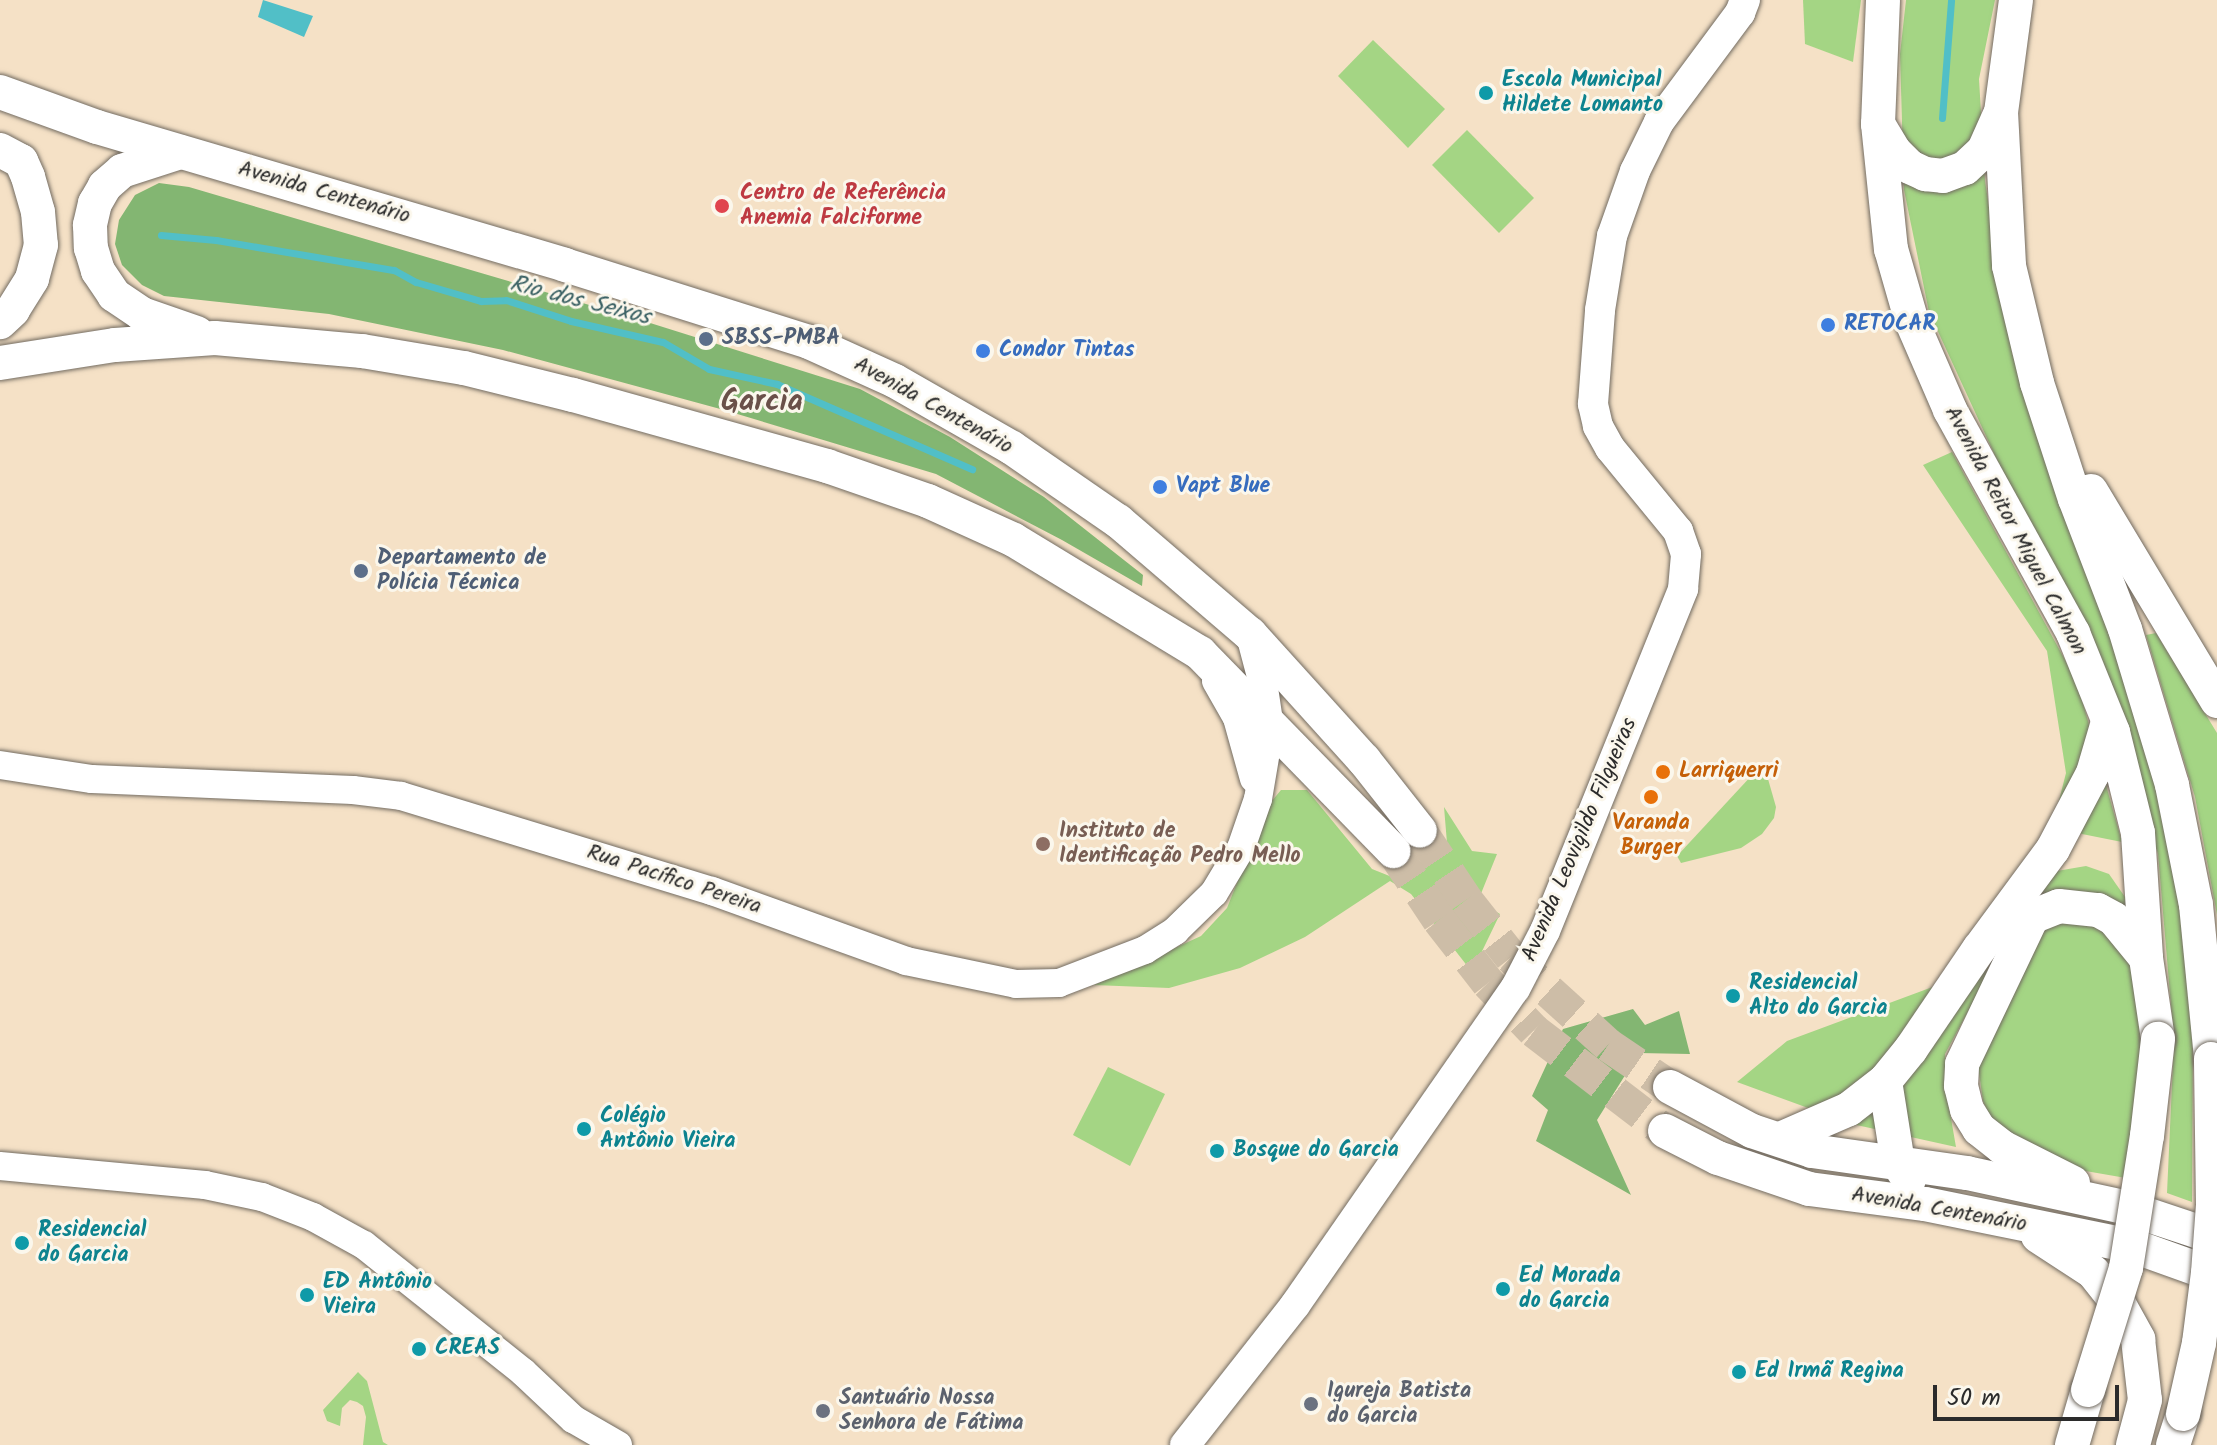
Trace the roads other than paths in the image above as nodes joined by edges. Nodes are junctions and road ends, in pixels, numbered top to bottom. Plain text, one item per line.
1 (1745, 0) edge
2 (1883, 0) edge
3 (2016, 0) edge
4 (0, 92) edge
5 (2001, 112) junction
6 (1878, 124) junction
7 (0, 150) edge
8 (181, 152) junction
9 (0, 322) edge
10 (215, 338) junction
11 (0, 363) edge
12 (2037, 383) junction
13 (1250, 634) junction
14 (1200, 653) junction
15 (2217, 701) edge
16 (2108, 722) junction
17 (1270, 728) junction
18 (0, 765) edge
19 (1258, 799) junction
20 (2146, 958) junction
21 (2213, 1048) edge
22 (1885, 1081) junction
23 (1670, 1087) tunnel mouth
24 (1665, 1131) tunnel mouth
25 (1780, 1139) junction
26 (1898, 1163) junction
27 (0, 1166) edge
28 (1925, 1204) junction
29 (2124, 1207) junction
30 (2010, 1221) junction
31 (2217, 1238) edge
32 (2217, 1276) edge
33 (2178, 1429) edge
34 (618, 1445) edge
35 (1185, 1445) edge
36 (2072, 1445) edge
37 (2133, 1445) edge

1 - 35 main road, Avenida Leovigildo Filgueiras
2 - 6 main road, Avenida Reitor Miguel Calmon
3 - 5 main road
4 - 8 main road, Avenida Centenário
5 - 6 main road
5 - 12 main road
6 - 16 main road, Avenida Reitor Miguel Calmon
7 - 9 main road
8 - 10 main road
8 - 13 main road, Avenida Centenário
10 - 11 main road, Avenida Centenário
10 - 14 main road, Avenida Centenário
12 - 15 main road
12 - 21 main road
13 - 17 street, Rua Pacífico Pereira
13 - 17 main road, Avenida Centenário
14 - 17 main road, Avenida Centenário
14 - 19 street
16 - 20 main road, Avenida Reitor Miguel Calmon
16 - 22 main road
17 - 19 street, Rua Pacífico Pereira
18 - 19 street, Rua Pacífico Pereira
20 - 29 main road
20 - 36 main road, Avenida Reitor Miguel Calmon, bridge
21 - 33 main road, bridge
22 - 25 main road
22 - 26 main road
23 - 25 main road, Avenida Centenário
24 - 28 main road, Avenida Centenário
25 - 26 main road, Avenida Centenário
26 - 28 main road
26 - 29 main road, Avenida Centenário
27 - 34 street
28 - 30 main road, Avenida Centenário
29 - 31 main road, Avenida Centenário
30 - 32 main road, Avenida Centenário
30 - 37 main road

